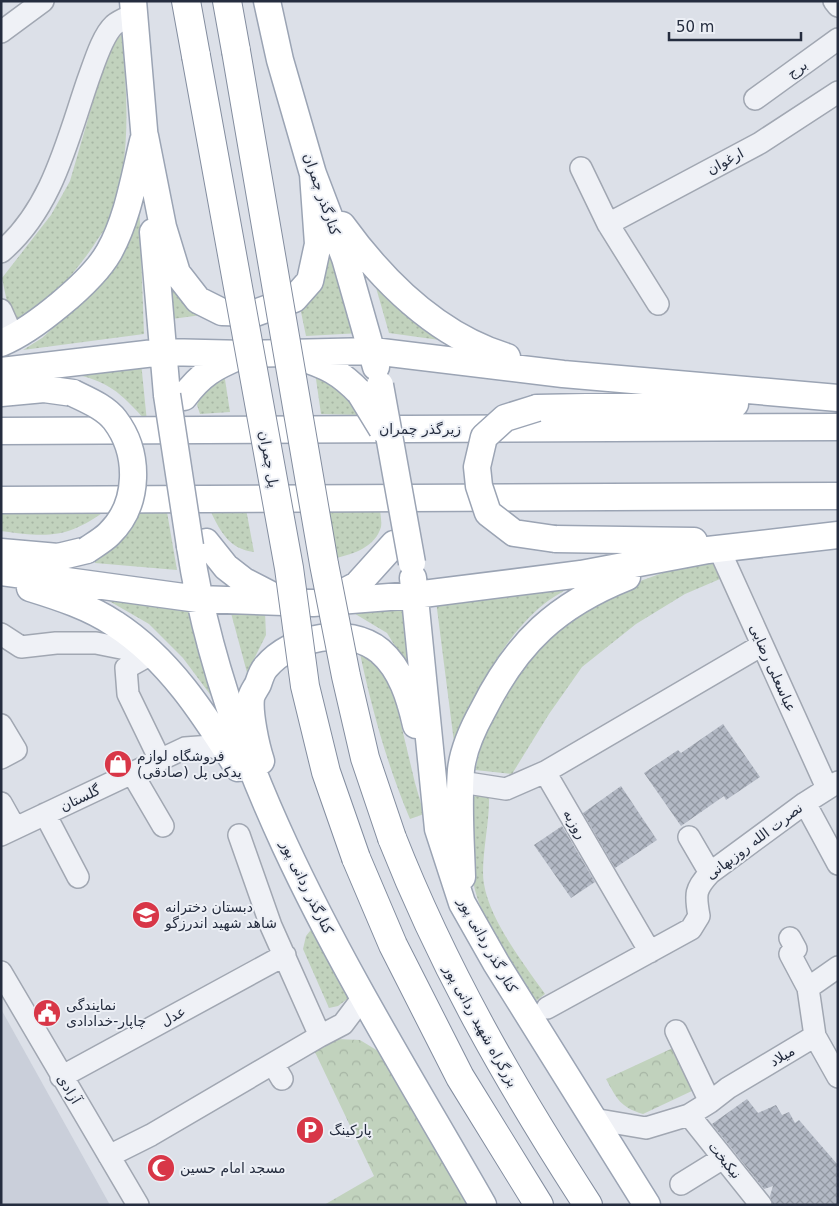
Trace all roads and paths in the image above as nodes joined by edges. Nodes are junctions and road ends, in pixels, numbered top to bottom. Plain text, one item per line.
1 (43, 1) edge
2 (186, 1) edge
3 (227, 1) edge
4 (267, 1) edge
5 (834, 1) edge
6 (838, 6) edge
7 (134, 7) edge
8 (1, 32) edge
9 (838, 39) edge
10 (838, 92) edge
11 (755, 99) dead end
12 (145, 136) junction
13 (581, 168) dead end
14 (313, 174) junction
15 (608, 224) junction
16 (1, 252) edge
17 (658, 304) dead end
18 (1, 310) edge
19 (7, 340) edge
20 (373, 351) junction
21 (163, 352) junction
22 (284, 353) junction
23 (246, 354) junction
24 (1, 371) edge
25 (563, 374) junction
26 (370, 389) junction
27 (1, 393) edge
28 (176, 396) junction
29 (838, 399) edge
30 (838, 426) edge
31 (1, 431) edge
32 (399, 493) junction
33 (838, 496) edge
34 (1, 500) edge
35 (838, 535) edge
36 (779, 542) junction
37 (198, 544) junction
38 (713, 549) junction
39 (1, 552) edge
40 (1, 572) edge
41 (1, 579) edge
42 (415, 595) junction
43 (198, 599) junction
44 (284, 602) junction
45 (325, 602) junction
46 (1, 634) edge
47 (762, 645) junction
48 (151, 654) junction
49 (202, 713) junction
50 (1, 725) edge
51 (185, 748) junction
52 (230, 755) junction
53 (1, 758) edge
54 (160, 760) junction
55 (545, 772) junction
56 (132, 773) junction
57 (461, 782) junction
58 (832, 785) edge
59 (1, 803) edge
60 (804, 803) junction
61 (45, 814) junction
62 (163, 826) dead end
63 (438, 829) junction
64 (8, 832) edge
65 (239, 835) dead end
66 (689, 837) dead end
67 (838, 864) edge
68 (710, 873) junction
69 (78, 877) dead end
70 (312, 902) junction
71 (462, 903) junction
72 (790, 938) dead end
73 (650, 952) junction
74 (285, 955) junction
75 (838, 968) edge
76 (1, 972) edge
77 (808, 988) junction
78 (364, 996) junction
79 (547, 1008) dead end
80 (343, 1024) junction
81 (381, 1027) junction
82 (676, 1031) dead end
83 (320, 1036) junction
84 (815, 1036) junction
85 (61, 1077) junction
86 (838, 1077) edge
87 (710, 1102) junction
88 (689, 1114) junction
89 (593, 1119) junction
90 (109, 1156) junction
91 (723, 1158) junction
92 (681, 1184) dead end
93 (138, 1205) edge
94 (483, 1205) edge
95 (539, 1205) edge
96 (588, 1205) edge
97 (647, 1205) edge
98 (761, 1205) edge

1 - 8 street
2 - 95 highway, پل چمران, bridge
3 - 96 highway, بزرگراه شهید ردانی پور, bridge
4 - 14 main road, کنارگذر چمران
5 - 6 street
7 - 12 main road
7 - 16 street
9 - 11 street, برج
10 - 15 street, ارغوان
12 - 14 main road
12 - 19 main road
12 - 21 main road
13 - 15 street
14 - 20 main road, کنارگذر چمران
14 - 25 main road
15 - 17 street
18 - 19 street
20 - 22 main road
20 - 25 main road
20 - 26 main road, کنارگذر چمران
21 - 23 main road
21 - 24 main road
21 - 28 main road
22 - 23 main road
22 - 26 main road
23 - 28 main road
25 - 29 main road
26 - 32 main road, کنار گذر ردانی پور, bridge
27 - 39 main road, bridge
28 - 37 main road, bridge
29 - 36 main road, bridge
30 - 31 main road, زیرگذر چمران
32 - 42 main road, کنار گذر ردانی پور, bridge
32 - 45 main road
33 - 34 main road
35 - 36 main road
36 - 38 main road
37 - 43 main road, کنارگذر ردانی پور
37 - 44 main road
38 - 42 main road
38 - 47 street, عباسعلی رضایی
38 - 57 main road
40 - 43 main road
41 - 48 main road
42 - 45 main road
42 - 63 main road, کنار گذر ردانی پور
43 - 44 main road
43 - 70 main road, کنارگذر ردانی پور
44 - 45 main road
46 - 48 street
47 - 55 street
47 - 58 street, عباسعلی رضایی
48 - 49 main road
48 - 54 street
49 - 51 street
49 - 52 main road
50 - 53 street
51 - 52 street
51 - 54 street, گلستان
52 - 70 main road
54 - 56 street, گلستان
55 - 57 street
55 - 73 street, روزبه
56 - 61 street, گلستان
56 - 62 street
57 - 71 main road
58 - 60 street, نصرت الله روزبهانی
59 - 64 street
60 - 67 street
60 - 68 street, نصرت الله روزبهانی
61 - 64 street, گلستان
61 - 69 street
63 - 70 main road
63 - 71 main road, کنار گذر ردانی پور
65 - 74 street
66 - 68 street
68 - 73 street, نصرت الله روزبهانی
70 - 78 main road, کنارگذر ردانی پور
71 - 89 main road, کنار گذر ردانی پور
72 - 77 street
73 - 79 street, نصرت الله روزبهانی
74 - 83 street
74 - 85 street, عدل
75 - 77 street
76 - 85 street, آزادی
77 - 84 street
78 - 80 street
78 - 81 main road, کنارگذر ردانی پور
80 - 81 street
80 - 83 street
81 - 94 main road, کنارگذر ردانی پور
82 - 87 street
83 - 90 street
84 - 86 street
84 - 87 street, میلاد
85 - 90 street, آزادی
87 - 88 street, میلاد
88 - 89 street, میلاد
88 - 91 street, نیکبخت
89 - 97 main road, کنار گذر ردانی پور
90 - 93 street, آزادی
91 - 92 street
91 - 98 street, نیکبخت

